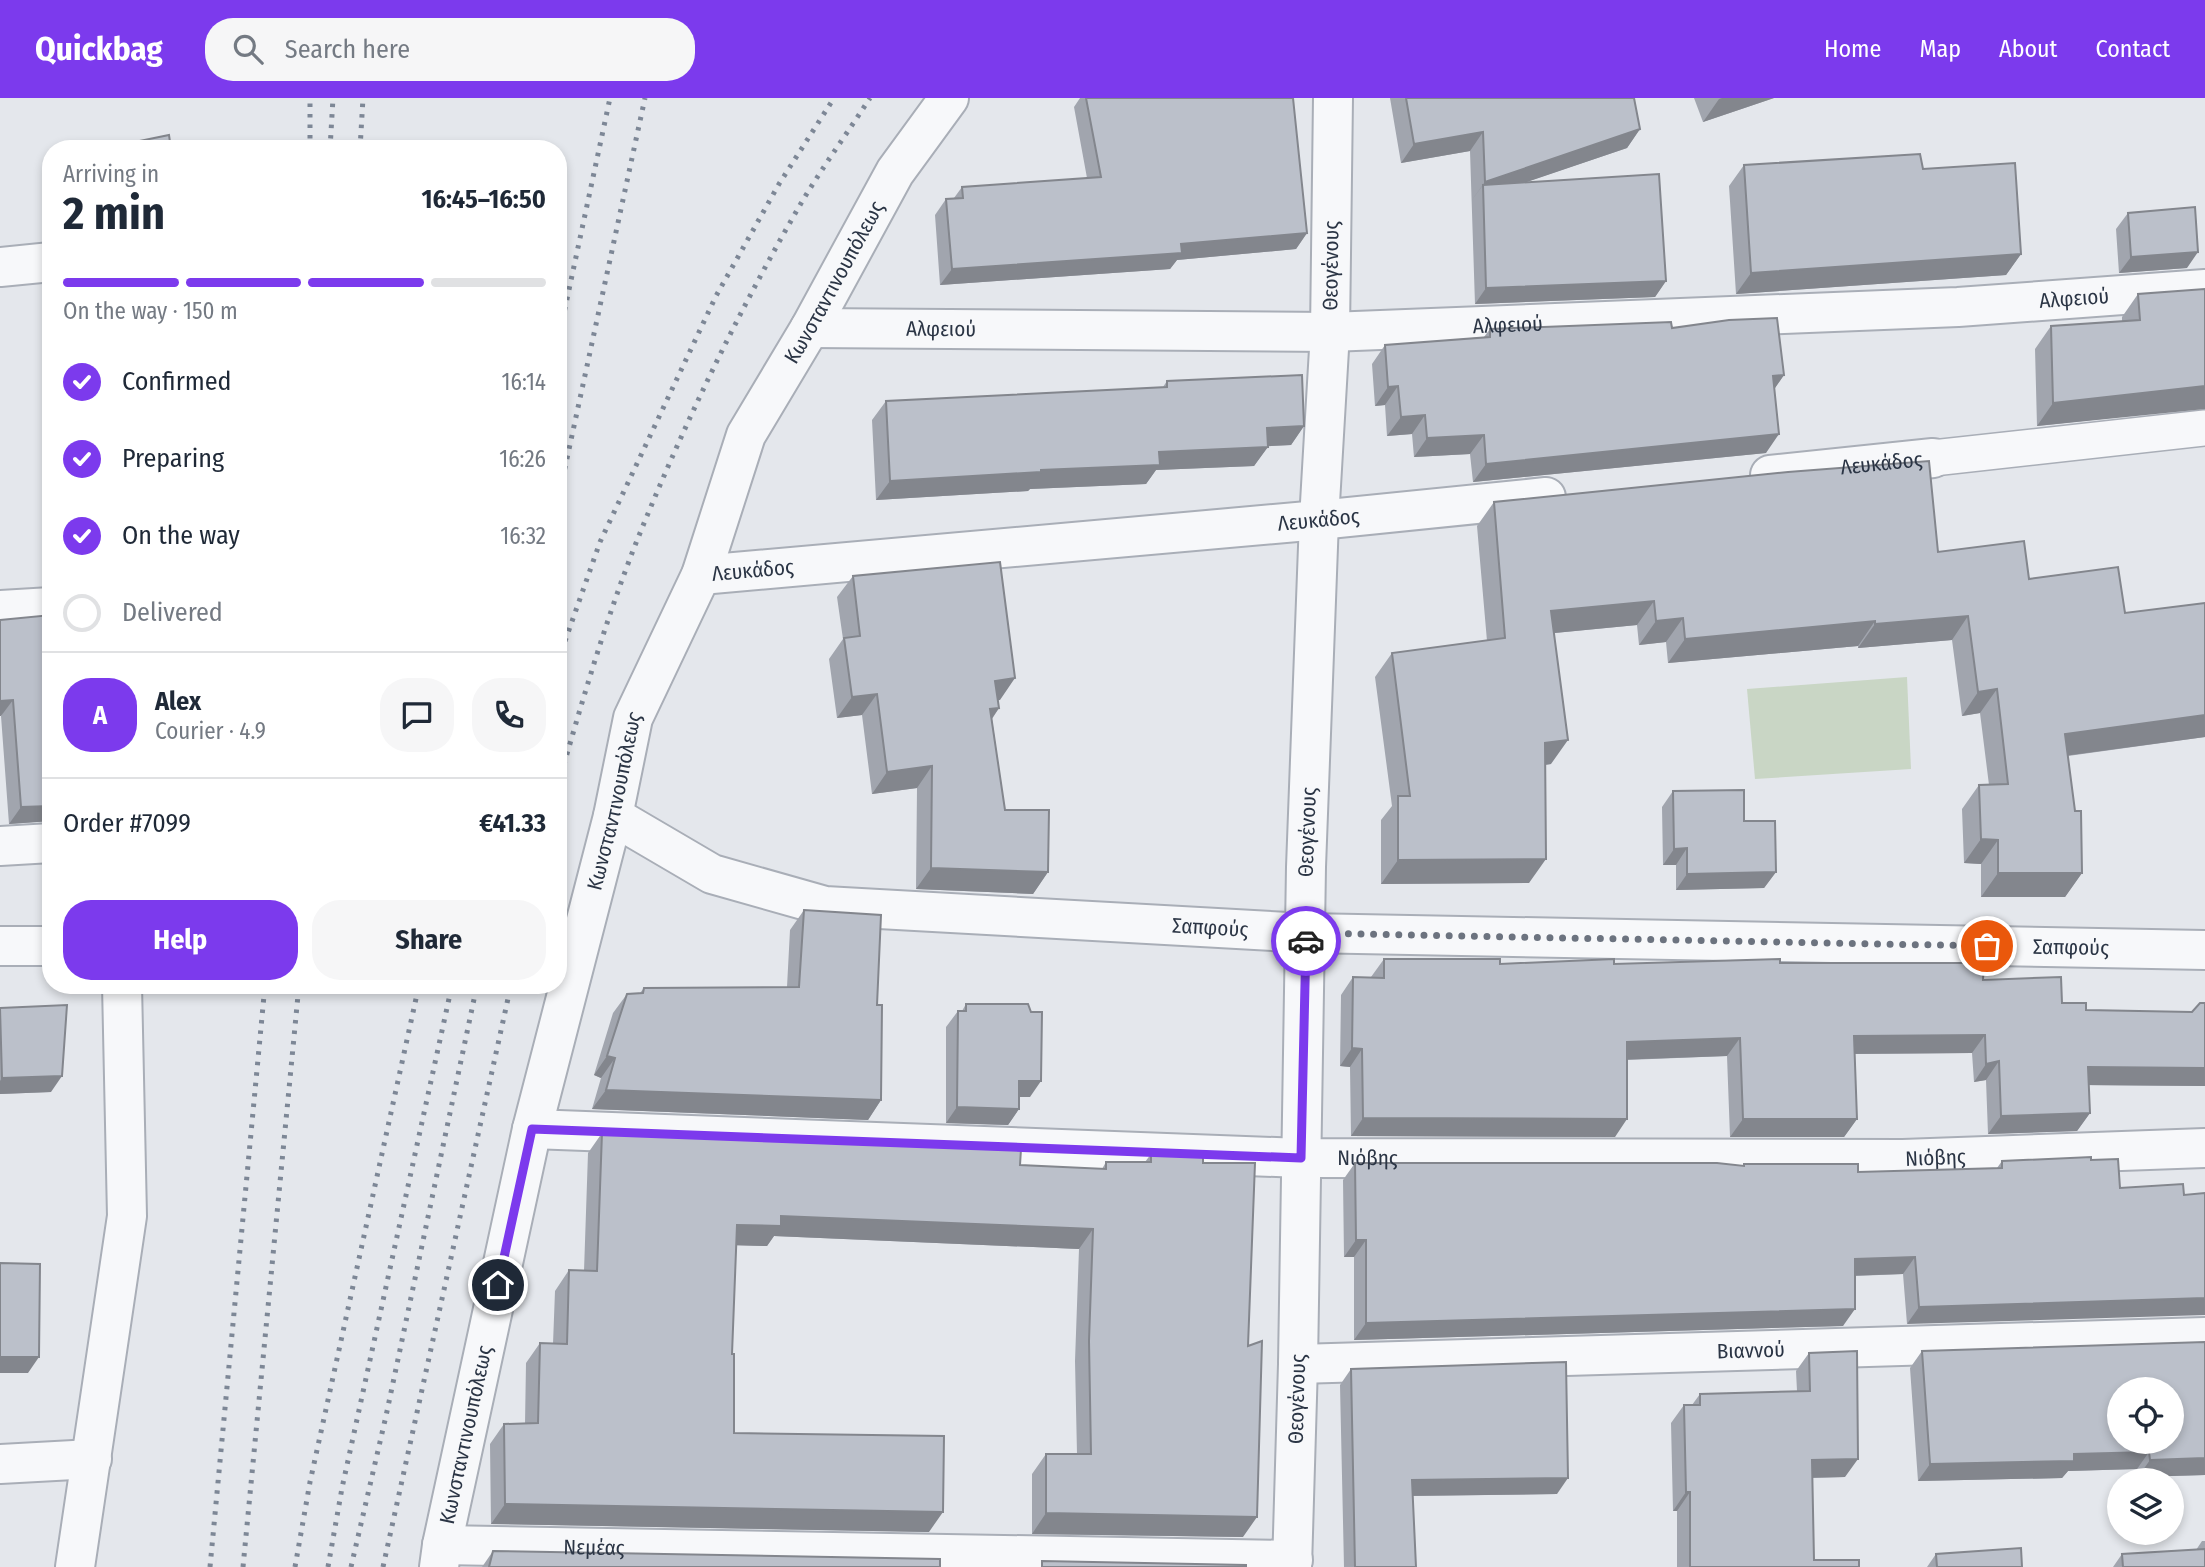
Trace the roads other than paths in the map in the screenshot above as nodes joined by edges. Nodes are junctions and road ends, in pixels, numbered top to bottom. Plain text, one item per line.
1 (949, 98) edge
2 (1333, 98) edge
3 (42, 263) edge
4 (0, 267) edge
5 (2205, 289) edge
6 (810, 328) junction
7 (1330, 332) junction
8 (2205, 428) edge
9 (1933, 458) joint
10 (1742, 478) edge
11 (1578, 494) edge
12 (1319, 520) junction
13 (701, 575) junction
14 (42, 608) edge
15 (0, 610) edge
16 (612, 816) junction
17 (42, 844) edge
18 (0, 846) edge
19 (1306, 933) junction
20 (0, 946) edge
21 (42, 946) edge
22 (2205, 950) edge
23 (567, 992) edge
24 (122, 994) edge
25 (567, 994) edge
26 (532, 1129) junction
27 (2205, 1148) edge
28 (1301, 1158) junction
29 (2205, 1337) edge
30 (1298, 1364) junction
31 (92, 1459) junction
32 (0, 1464) edge
33 (440, 1556) edge
34 (1293, 1564) edge
35 (75, 1567) edge

1 - 6 street, Κωνσταντινουπόλεως
2 - 7 street, Θεογένους
3 - 4 street
5 - 7 street, Αλφειού
6 - 7 street, Αλφειού
6 - 13 street, Κωνσταντινουπόλεως
7 - 12 street, Θεογένους
8 - 9 street
9 - 10 street, Λευκάδος
11 - 12 street, Λευκάδος
12 - 13 street, Λευκάδος
12 - 19 street, Θεογένους
13 - 16 street, Κωνσταντινουπόλεως
14 - 15 street
16 - 19 street, Σαπφούς
16 - 23 street, Κωνσταντινουπόλεως
17 - 18 street
19 - 22 street, Σαπφούς
19 - 28 street, Θεογένους
20 - 21 street
24 - 31 street
25 - 26 street, Κωνσταντινουπόλεως
26 - 28 street, Νιόβης
26 - 33 street, Κωνσταντινουπόλεως
27 - 28 street, Νιόβης
28 - 30 street, Θεογένους
29 - 30 street, Βιαννού
30 - 34 street, Θεογένους
31 - 32 street
31 - 35 street
33 - 34 street, Νεμέας

